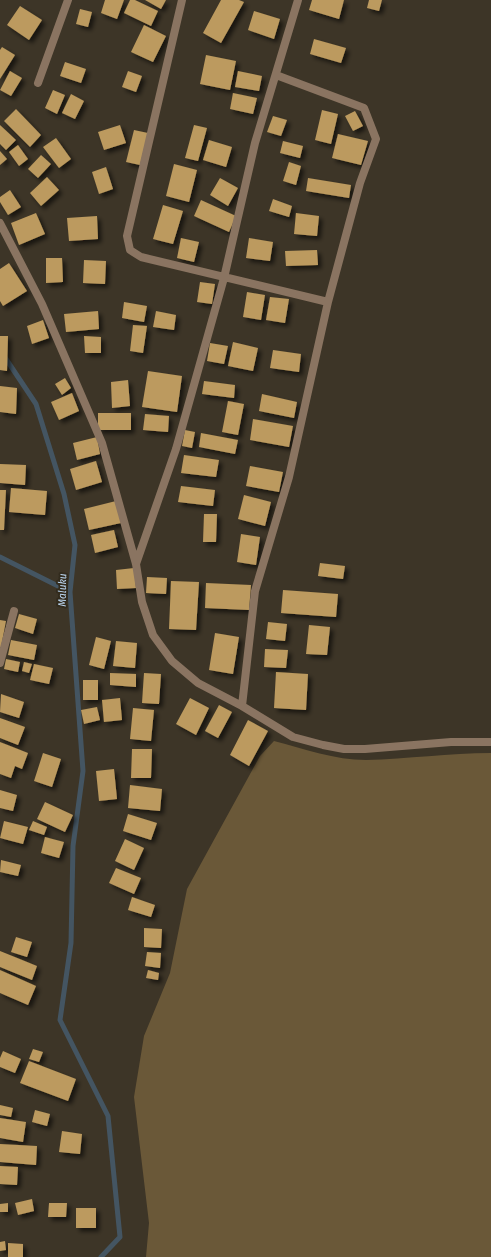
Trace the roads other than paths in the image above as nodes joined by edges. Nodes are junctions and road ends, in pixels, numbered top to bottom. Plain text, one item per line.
1 (68, 0) edge
2 (182, 0) edge
3 (298, 0) edge
4 (276, 75) junction
5 (38, 83) dead end
6 (0, 223) edge
7 (224, 278) junction
8 (328, 302) junction
9 (136, 564) junction
10 (14, 611) dead end
11 (0, 663) edge
12 (242, 706) junction
13 (491, 742) edge

1 - 5 street
2 - 7 street
3 - 4 street
4 - 7 street
4 - 8 street
6 - 9 street
7 - 8 street
7 - 9 street
8 - 12 street
9 - 12 street
10 - 11 street
12 - 13 street

